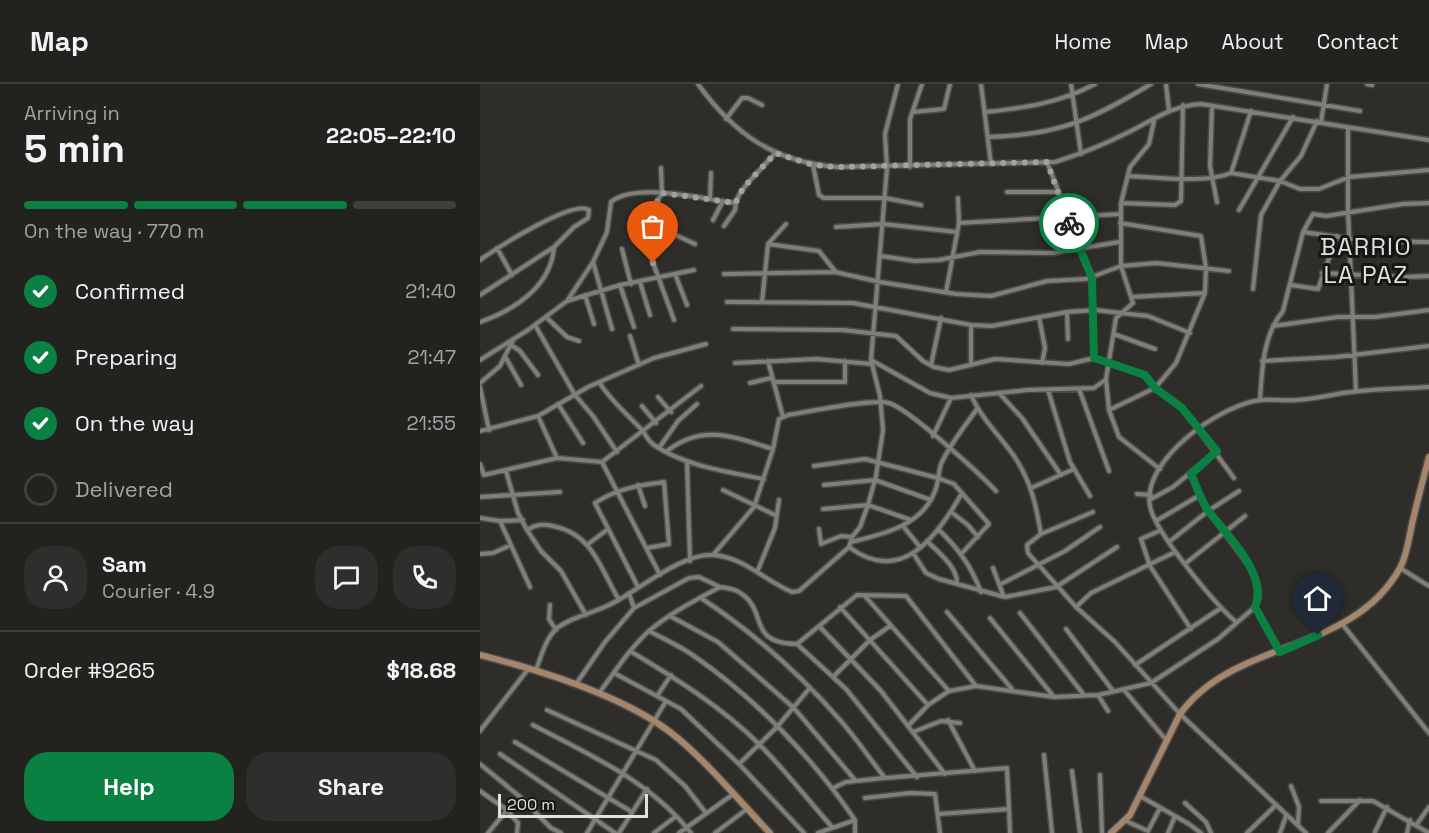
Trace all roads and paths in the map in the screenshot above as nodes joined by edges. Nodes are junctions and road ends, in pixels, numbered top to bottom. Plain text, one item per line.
1 (698, 84) edge
2 (898, 84) edge
3 (922, 84) edge
4 (950, 84) edge
5 (981, 84) edge
6 (1071, 84) edge
7 (1095, 84) edge
8 (1151, 84) edge
9 (1166, 84) edge
10 (1198, 84) edge
11 (1328, 84) edge
12 (1367, 84) edge
13 (1372, 85) edge
14 (1072, 96) junction
15 (762, 105) dead end
16 (1183, 105) junction
17 (1324, 105) junction
18 (1212, 106) junction
19 (1168, 110) junction
20 (1251, 111) junction
21 (1360, 111) dead end
22 (913, 112) junction
23 (985, 112) junction
24 (1293, 117) junction
25 (726, 119) junction
26 (1154, 120) junction
27 (1319, 122) junction
28 (1076, 124) junction
29 (1348, 128) junction
30 (988, 137) junction
31 (1429, 140) edge
32 (775, 153) junction
33 (1081, 154) junction
34 (1047, 162) junction
35 (991, 164) junction
36 (813, 165) junction
37 (910, 167) junction
38 (661, 168) dead end
39 (887, 168) junction
40 (1429, 170) edge
41 (711, 173) dead end
42 (1231, 174) junction
43 (1128, 176) junction
44 (1211, 177) junction
45 (1349, 177) junction
46 (1182, 178) junction
47 (1256, 178) junction
48 (1280, 181) junction
49 (1008, 192) dead end
50 (1058, 192) junction
51 (662, 193) junction
52 (885, 198) junction
53 (958, 198) dead end
54 (710, 199) junction
55 (723, 201) junction
56 (1217, 202) dead end
57 (736, 203) junction
58 (1121, 203) junction
59 (1429, 203) edge
60 (921, 205) dead end
61 (1239, 210) dead end
62 (1348, 211) junction
63 (1121, 214) junction
64 (1066, 215) junction
65 (713, 220) dead end
66 (647, 222) junction
67 (1120, 223) junction
68 (786, 224) dead end
69 (883, 224) junction
70 (959, 224) junction
71 (724, 226) dead end
72 (836, 227) dead end
73 (957, 232) junction
74 (1303, 232) junction
75 (1338, 236) junction
76 (1349, 237) junction
77 (1119, 242) junction
78 (1429, 242) edge
79 (694, 244) dead end
80 (768, 244) junction
81 (497, 248) junction
82 (554, 248) junction
83 (1079, 248) junction
84 (622, 249) dead end
85 (881, 256) junction
86 (953, 256) junction
87 (480, 260) edge
88 (593, 262) junction
89 (1121, 266) junction
90 (1206, 268) junction
91 (694, 270) dead end
92 (1229, 271) dead end
93 (836, 272) junction
94 (764, 273) junction
95 (1322, 273) junction
96 (675, 274) junction
97 (724, 274) dead end
98 (512, 275) junction
99 (1351, 275) junction
100 (1429, 276) edge
101 (658, 278) junction
102 (1092, 278) junction
103 (640, 282) junction
104 (879, 282) junction
105 (631, 284) junction
106 (620, 285) junction
107 (1291, 285) junction
108 (1253, 289) dead end
109 (602, 290) junction
110 (946, 292) junction
111 (1206, 293) junction
112 (480, 295) edge
113 (585, 295) junction
114 (1131, 297) junction
115 (567, 301) junction
116 (727, 302) dead end
117 (762, 302) junction
118 (687, 305) dead end
119 (876, 307) junction
120 (1095, 310) junction
121 (1429, 310) edge
122 (1067, 312) junction
123 (1121, 313) junction
124 (650, 315) dead end
125 (1039, 316) junction
126 (546, 317) junction
127 (1353, 317) junction
128 (941, 318) junction
129 (674, 320) dead end
130 (480, 322) edge
131 (594, 324) dead end
132 (535, 325) junction
133 (971, 325) junction
134 (1273, 326) junction
135 (634, 327) dead end
136 (612, 329) dead end
137 (733, 330) dead end
138 (875, 333) junction
139 (1190, 333) junction
140 (1114, 334) junction
141 (630, 336) dead end
142 (513, 339) junction
143 (1068, 339) dead end
144 (579, 341) dead end
145 (706, 344) dead end
146 (511, 345) junction
147 (1429, 345) edge
148 (1155, 349) dead end
149 (1354, 354) junction
150 (506, 358) junction
151 (1094, 358) junction
152 (480, 360) edge
153 (768, 361) junction
154 (845, 361) junction
155 (1262, 361) junction
156 (872, 362) junction
157 (1108, 362) junction
158 (735, 363) dead end
159 (1042, 363) junction
160 (639, 365) junction
161 (931, 365) junction
162 (971, 365) junction
163 (538, 375) dead end
164 (1106, 379) junction
165 (772, 380) junction
166 (599, 382) junction
167 (750, 383) dead end
168 (480, 385) edge
169 (521, 385) dead end
170 (701, 386) dead end
171 (1429, 387) edge
172 (1155, 388) junction
173 (1079, 389) junction
174 (1048, 390) junction
175 (1356, 391) junction
176 (998, 392) junction
177 (575, 395) junction
178 (971, 395) junction
179 (658, 397) dead end
180 (951, 398) junction
181 (1260, 400) junction
182 (880, 401) junction
183 (697, 404) dead end
184 (558, 405) junction
185 (642, 406) dead end
186 (977, 409) junction
187 (1109, 410) junction
188 (671, 412) junction
189 (538, 416) junction
190 (783, 417) junction
191 (656, 423) junction
192 (1197, 427) junction
193 (489, 430) junction
194 (480, 431) edge
195 (643, 432) junction
196 (933, 436) junction
197 (584, 443) dead end
198 (659, 448) junction
199 (773, 449) junction
200 (949, 450) junction
201 (667, 451) junction
202 (1217, 451) junction
203 (617, 452) junction
204 (557, 458) junction
205 (1429, 458) edge
206 (878, 461) junction
207 (602, 462) junction
208 (687, 462) junction
209 (480, 464) edge
210 (814, 466) dead end
211 (1074, 469) junction
212 (1160, 469) junction
213 (506, 471) junction
214 (1108, 471) dead end
215 (1191, 474) junction
216 (1061, 475) junction
217 (938, 478) junction
218 (1234, 478) dead end
219 (764, 479) junction
220 (874, 480) junction
221 (638, 485) junction
222 (824, 485) dead end
223 (1031, 488) junction
224 (723, 490) dead end
225 (996, 491) dead end
226 (1239, 491) dead end
227 (560, 492) dead end
228 (618, 492) junction
229 (962, 493) junction
230 (1137, 494) dead end
231 (1200, 495) junction
232 (515, 496) junction
233 (1090, 496) dead end
234 (480, 497) edge
235 (1151, 497) junction
236 (779, 500) dead end
237 (931, 500) junction
238 (868, 505) junction
239 (645, 506) dead end
240 (754, 507) junction
241 (823, 509) dead end
242 (1209, 511) junction
243 (951, 512) junction
244 (1093, 512) dead end
245 (775, 514) junction
246 (1245, 516) dead end
247 (480, 518) edge
248 (523, 520) junction
249 (912, 520) junction
250 (500, 521) junction
251 (1156, 521) junction
252 (903, 526) junction
253 (1101, 527) dead end
254 (608, 529) junction
255 (819, 529) dead end
256 (938, 529) junction
257 (527, 530) junction
258 (1159, 531) junction
259 (1225, 532) junction
260 (1041, 534) junction
261 (978, 537) junction
262 (927, 541) junction
263 (851, 542) junction
264 (1169, 542) junction
265 (587, 544) junction
266 (511, 545) junction
267 (920, 547) junction
268 (1118, 547) dead end
269 (647, 548) junction
270 (1175, 552) junction
271 (913, 553) junction
272 (962, 553) junction
273 (480, 554) edge
274 (713, 555) junction
275 (690, 561) junction
276 (1186, 563) junction
277 (1038, 565) junction
278 (1150, 566) junction
279 (993, 568) dead end
280 (1400, 568) junction
281 (758, 570) junction
282 (660, 575) junction
283 (957, 584) junction
284 (1001, 584) junction
285 (1429, 586) edge
286 (530, 587) dead end
287 (638, 587) junction
288 (720, 587) junction
289 (1056, 587) junction
290 (629, 593) junction
291 (981, 593) junction
292 (864, 595) junction
293 (1005, 597) junction
294 (701, 598) junction
295 (619, 600) junction
296 (550, 605) dead end
297 (840, 607) junction
298 (1076, 607) junction
299 (1255, 607) junction
300 (634, 608) junction
301 (1221, 608) junction
302 (947, 612) dead end
303 (1020, 614) dead end
304 (586, 615) junction
305 (669, 616) junction
306 (990, 618) dead end
307 (1236, 622) junction
308 (1343, 625) junction
309 (819, 626) junction
310 (890, 626) junction
311 (556, 630) junction
312 (1066, 630) dead end
313 (1191, 630) junction
314 (649, 631) junction
315 (870, 640) junction
316 (797, 644) junction
317 (630, 651) junction
318 (1280, 652) junction
319 (480, 655) edge
320 (852, 658) junction
321 (1135, 666) junction
322 (529, 668) junction
323 (536, 671) junction
324 (614, 673) junction
325 (670, 675) junction
326 (833, 677) junction
327 (1151, 683) junction
328 (576, 685) junction
329 (976, 686) junction
330 (809, 689) junction
331 (1012, 689) junction
332 (1124, 690) junction
333 (949, 691) junction
334 (1113, 691) junction
335 (599, 693) junction
336 (1098, 695) junction
337 (657, 696) junction
338 (1085, 696) junction
339 (1054, 697) junction
340 (666, 701) junction
341 (928, 705) junction
342 (794, 708) junction
343 (547, 710) dead end
344 (1108, 711) dead end
345 (1180, 714) junction
346 (948, 720) junction
347 (652, 721) junction
348 (960, 723) dead end
349 (533, 725) dead end
350 (908, 726) junction
351 (776, 728) junction
352 (480, 731) edge
353 (913, 732) junction
354 (1429, 733) edge
355 (1167, 741) junction
356 (515, 742) dead end
357 (759, 744) junction
358 (638, 750) junction
359 (500, 754) dead end
360 (1044, 755) dead end
361 (480, 764) edge
362 (739, 764) junction
363 (975, 771) junction
364 (1072, 771) dead end
365 (624, 773) junction
366 (945, 775) junction
367 (1100, 775) dead end
368 (917, 777) junction
369 (885, 778) junction
370 (855, 780) junction
371 (1291, 786) dead end
372 (833, 788) junction
373 (647, 789) junction
374 (480, 791) edge
375 (732, 795) junction
376 (1140, 796) junction
377 (607, 797) junction
378 (865, 798) dead end
379 (1360, 800) junction
380 (1321, 801) dead end
381 (1185, 803) dead end
382 (1275, 806) junction
383 (1387, 807) junction
384 (1429, 807) edge
385 (1160, 808) junction
386 (747, 809) junction
387 (1009, 809) junction
388 (507, 810) junction
389 (632, 812) junction
390 (706, 813) junction
391 (939, 814) junction
392 (1175, 816) junction
393 (1286, 816) junction
394 (675, 817) junction
395 (594, 819) junction
396 (855, 819) junction
397 (1410, 820) junction
398 (1126, 821) junction
399 (1298, 823) junction
400 (1417, 824) junction
401 (552, 828) junction
402 (686, 828) junction
403 (832, 828) junction
404 (1210, 831) edge
405 (1376, 832) edge
406 (488, 833) edge
407 (517, 833) edge
408 (548, 833) edge
409 (561, 833) edge
410 (587, 833) edge
411 (617, 833) edge
412 (654, 833) edge
413 (679, 833) edge
414 (690, 833) edge
415 (715, 833) edge
416 (770, 833) edge
417 (804, 833) edge
418 (818, 833) edge
419 (855, 833) edge
420 (940, 833) edge
421 (1010, 833) edge
422 (1052, 833) edge
423 (1080, 833) edge
424 (1102, 833) edge
425 (1111, 833) edge
426 (1168, 833) edge
427 (1201, 833) edge
428 (1247, 833) edge
429 (1280, 833) edge
430 (1306, 833) edge
431 (1328, 833) edge
432 (1407, 833) edge
433 (1429, 833) edge

1 - 25 street
2 - 39 street
3 - 22 street
4 - 22 street
5 - 23 street
6 - 14 street
7 - 14 street
8 - 28 street
9 - 19 street
10 - 17 street
11 - 17 street
12 - 13 street
14 - 23 street
14 - 28 street
15 - 25 street
16 - 18 street
16 - 19 street
16 - 46 street
17 - 21 street
17 - 27 street
18 - 20 street
18 - 44 street
19 - 26 street
20 - 24 street
20 - 42 street
22 - 37 street
23 - 30 street
24 - 27 street
24 - 47 street
25 - 32 street
26 - 33 street
26 - 43 street
27 - 29 street
27 - 48 street
28 - 30 street
28 - 33 street
29 - 31 street
29 - 45 street
30 - 35 street
32 - 36 street
32 - 57 street
33 - 34 street
34 - 35 street
34 - 50 street
35 - 37 street
36 - 39 street
36 - 52 street
37 - 39 street
38 - 51 street
39 - 52 street
40 - 45 street
41 - 54 street
42 - 44 street
42 - 47 street
43 - 46 street
43 - 58 street
44 - 46 street
44 - 56 street
45 - 48 street
45 - 62 street
46 - 58 street
47 - 48 street
47 - 61 street
48 - 108 street
49 - 50 street
50 - 64 street
51 - 54 street
51 - 66 street
51 - 88 street
52 - 60 street
52 - 69 street
53 - 70 street
54 - 55 street
55 - 57 street
55 - 65 street
57 - 71 street
58 - 63 street
59 - 62 street
62 - 74 street
62 - 76 street
63 - 64 street
63 - 67 street
64 - 70 street
64 - 83 street
66 - 79 street
66 - 101 street
67 - 77 street
67 - 90 street
68 - 80 street
69 - 72 street
69 - 73 street
69 - 85 street
70 - 73 street
73 - 86 street
74 - 75 street
74 - 107 street
75 - 76 street
75 - 95 street
76 - 78 street
76 - 99 street
77 - 83 street
77 - 89 street
80 - 93 street
80 - 94 street
81 - 82 street
81 - 87 street
81 - 98 street
82 - 98 street
82 - 130 street
83 - 86 street
83 - 102 street
84 - 105 street
85 - 86 street
85 - 104 street
86 - 110 street
88 - 109 street
88 - 115 street
89 - 90 street
89 - 102 street
89 - 114 street
90 - 92 street
90 - 111 street
91 - 96 street
93 - 94 street
93 - 104 street
94 - 97 street
94 - 117 street
95 - 99 street
95 - 107 street
96 - 101 street
96 - 118 street
98 - 112 street
99 - 100 street
99 - 127 street
101 - 103 street
101 - 129 street
102 - 110 street
102 - 120 street
103 - 105 street
103 - 124 street
104 - 110 street
104 - 119 street
105 - 106 street
106 - 109 street
106 - 135 street
107 - 134 street
109 - 113 street
109 - 136 street
111 - 114 street
111 - 139 street
113 - 115 street
113 - 131 street
114 - 123 street
115 - 126 street
116 - 117 street
117 - 119 street
119 - 128 street
119 - 138 street
120 - 122 street
120 - 123 street
120 - 151 street
121 - 127 street
122 - 125 street
122 - 143 street
123 - 139 street
123 - 140 street
125 - 133 street
125 - 159 street
126 - 132 street
126 - 144 street
127 - 134 street
127 - 149 street
128 - 133 street
128 - 161 street
132 - 142 street
132 - 177 street
133 - 162 street
134 - 155 street
137 - 138 street
138 - 156 street
138 - 161 street
139 - 172 street
140 - 148 street
140 - 157 street
141 - 160 street
142 - 146 street
142 - 152 street
145 - 160 street
146 - 150 street
146 - 163 street
147 - 149 street
149 - 155 street
149 - 175 street
150 - 168 street
150 - 169 street
151 - 157 street
151 - 159 street
153 - 154 street
153 - 158 street
153 - 165 street
154 - 156 street
154 - 165 street
155 - 181 street
156 - 180 street
156 - 182 street
157 - 164 street
157 - 172 street
159 - 162 street
160 - 166 street
161 - 162 street
164 - 173 street
164 - 187 street
165 - 167 street
165 - 190 street
166 - 177 street
166 - 195 street
168 - 193 street
170 - 188 street
171 - 175 street
172 - 187 street
172 - 192 street
173 - 174 street
173 - 214 street
174 - 176 street
174 - 211 street
175 - 181 street
176 - 178 street
176 - 216 street
177 - 184 street
177 - 203 street
178 - 180 street
178 - 186 street
179 - 188 street
180 - 196 street
181 - 192 street
182 - 190 street
182 - 196 street
182 - 206 street
183 - 198 street
184 - 189 street
184 - 197 street
185 - 191 street
186 - 200 street
186 - 223 street
187 - 212 street
188 - 191 street
189 - 193 street
189 - 204 street
190 - 199 street
191 - 195 street
192 - 202 street
192 - 212 street
193 - 194 street
195 - 198 street
195 - 203 street
196 - 200 street
198 - 201 street
199 - 201 street
199 - 219 street
200 - 217 street
200 - 225 street
201 - 208 street
202 - 215 street
202 - 218 street
203 - 207 street
204 - 207 street
204 - 213 street
205 - 280 main road
206 - 210 street
206 - 217 street
206 - 220 street
207 - 228 street
208 - 219 street
208 - 275 street
209 - 213 street
211 - 216 street
211 - 233 street
212 - 235 street
213 - 232 street
215 - 231 street
215 - 235 street
216 - 223 street
217 - 229 street
217 - 237 street
219 - 240 street
220 - 222 street
220 - 237 street
220 - 238 street
221 - 228 street
221 - 239 street
221 - 269 street
223 - 260 street
224 - 240 street
226 - 242 street
227 - 232 street
228 - 254 street
228 - 269 street
229 - 243 street
229 - 261 street
230 - 235 street
231 - 242 street
231 - 251 street
232 - 234 street
232 - 248 street
235 - 251 street
236 - 245 street
237 - 249 street
238 - 241 street
238 - 249 street
238 - 263 street
240 - 245 street
240 - 274 street
242 - 259 street
242 - 264 street
243 - 256 street
243 - 261 street
244 - 260 street
245 - 281 street
246 - 259 street
247 - 250 street
248 - 250 street
248 - 257 street
249 - 252 street
250 - 266 street
251 - 258 street
252 - 263 street
252 - 267 street
253 - 277 street
254 - 265 street
254 - 287 street
255 - 263 street
256 - 262 street
256 - 272 street
257 - 265 street
257 - 304 street
258 - 264 street
258 - 278 street
259 - 276 street
259 - 299 street
260 - 277 street
261 - 272 street
262 - 267 street
262 - 283 street
263 - 271 street
263 - 281 street
264 - 270 street
265 - 295 street
266 - 273 street
266 - 286 street
267 - 271 street
268 - 289 street
269 - 282 street
270 - 276 street
270 - 278 street
271 - 283 street
272 - 291 street
274 - 275 street
274 - 281 street
275 - 282 street
276 - 301 street
277 - 284 street
277 - 289 street
278 - 298 street
278 - 313 street
279 - 284 street
280 - 285 street
280 - 308 main road
282 - 287 street
283 - 291 street
284 - 293 street
287 - 290 street
288 - 294 street
288 - 300 street
288 - 316 street
289 - 293 street
289 - 298 street
290 - 295 street
290 - 300 street
291 - 293 street
292 - 297 street
292 - 310 street
292 - 329 street
294 - 305 street
294 - 330 street
295 - 304 street
296 - 311 street
297 - 309 street
297 - 315 street
298 - 321 street
299 - 307 street
299 - 318 street
300 - 328 street
301 - 307 street
301 - 313 street
302 - 331 street
303 - 338 street
304 - 311 street
305 - 314 street
305 - 342 street
306 - 339 street
307 - 327 street
308 - 318 main road
308 - 354 street
309 - 316 street
309 - 320 street
310 - 315 street
310 - 333 street
311 - 323 street
312 - 334 street
313 - 321 street
314 - 317 street
314 - 351 street
315 - 320 street
315 - 341 street
316 - 326 street
317 - 324 street
317 - 325 street
318 - 345 main road
319 - 322 main road
320 - 326 street
320 - 350 street
321 - 327 street
322 - 323 main road
322 - 352 street
323 - 328 main road
324 - 335 street
324 - 337 street
325 - 337 street
325 - 357 street
326 - 368 street
327 - 332 street
327 - 345 street
328 - 335 main road
329 - 331 street
329 - 333 street
330 - 342 street
330 - 369 street
331 - 339 street
332 - 334 street
332 - 355 street
333 - 341 street
334 - 336 street
335 - 347 main road
336 - 338 street
336 - 344 street
337 - 340 street
338 - 339 street
340 - 347 street
340 - 362 street
341 - 350 street
342 - 351 street
342 - 370 street
343 - 358 street
345 - 355 main road
345 - 382 street
346 - 348 street
346 - 353 street
346 - 363 street
347 - 358 street
347 - 375 main road
349 - 365 street
350 - 353 street
351 - 357 street
351 - 372 street
353 - 366 street
355 - 376 main road
356 - 377 street
357 - 362 street
357 - 403 street
358 - 365 street
358 - 390 street
359 - 395 street
360 - 422 street
361 - 401 street
362 - 417 street
363 - 366 street
363 - 387 street
364 - 423 street
365 - 373 street
365 - 377 street
366 - 368 street
367 - 424 street
368 - 369 street
369 - 370 street
370 - 372 street
371 - 399 street
372 - 396 street
373 - 389 street
373 - 394 street
374 - 388 street
375 - 386 main road
375 - 390 street
376 - 385 street
376 - 398 main road
377 - 389 street
377 - 395 street
378 - 391 street
379 - 380 street
379 - 383 street
379 - 431 street
381 - 404 street
382 - 393 street
382 - 428 street
383 - 397 street
383 - 405 street
384 - 400 street
385 - 392 street
385 - 398 street
386 - 415 street
386 - 416 main road
387 - 391 street
387 - 421 street
388 - 406 street
388 - 407 street
389 - 411 street
390 - 402 street
391 - 420 street
392 - 426 street
392 - 427 street
393 - 399 street
393 - 429 street
394 - 402 street
394 - 412 street
395 - 410 street
395 - 411 street
396 - 403 street
396 - 419 street
397 - 400 street
397 - 432 street
398 - 425 main road
399 - 430 street
400 - 433 street
401 - 408 street
401 - 409 street
402 - 413 street
402 - 414 street
403 - 418 street
404 - 427 street

